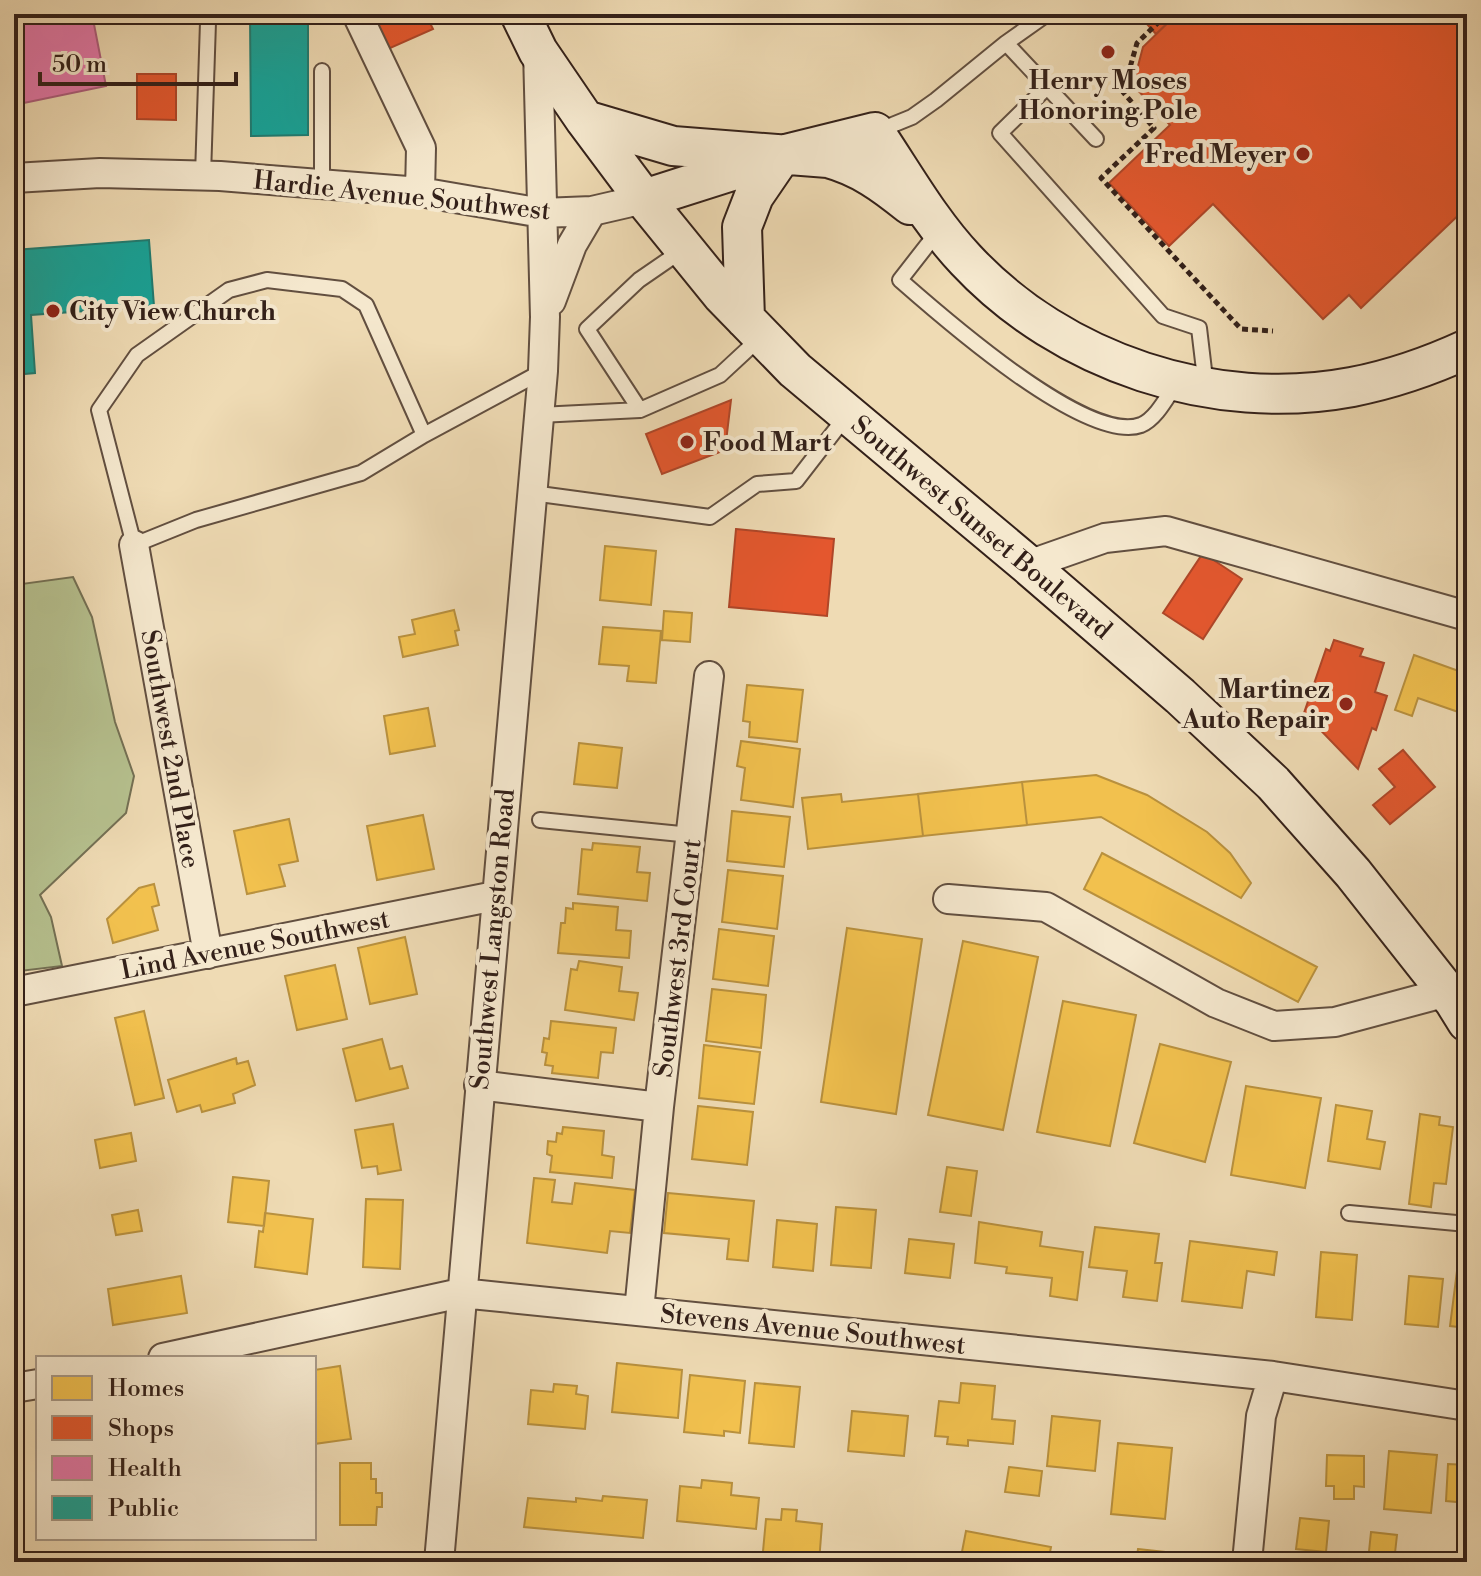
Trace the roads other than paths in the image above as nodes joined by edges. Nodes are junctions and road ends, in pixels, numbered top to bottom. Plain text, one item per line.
1 (357, 14) edge
2 (520, 14) edge
3 (1047, 14) edge
4 (208, 22) dead end
5 (1006, 43) junction
6 (538, 51) junction
7 (322, 71) dead end
8 (1047, 87) junction
9 (585, 120) junction
10 (875, 132) junction
11 (1096, 139) dead end
12 (782, 155) junction
13 (203, 175) junction
14 (14, 178) edge
15 (322, 185) junction
16 (420, 192) junction
17 (644, 199) junction
18 (592, 211) junction
19 (542, 213) junction
20 (940, 229) junction
21 (684, 249) junction
22 (545, 317) junction
23 (754, 328) junction
24 (1467, 349) edge
25 (543, 371) junction
26 (1192, 384) junction
27 (640, 410) junction
28 (848, 414) junction
29 (539, 415) junction
30 (424, 435) junction
31 (532, 493) junction
32 (134, 545) junction
33 (1028, 565) junction
34 (1467, 616) edge
35 (709, 676) dead end
36 (540, 820) dead end
37 (691, 835) junction
38 (495, 896) junction
39 (948, 899) dead end
40 (208, 954) junction
41 (14, 992) edge
42 (1457, 1007) edge
43 (479, 1085) junction
44 (659, 1107) junction
45 (1349, 1213) dead end
46 (1467, 1224) edge
47 (461, 1293) junction
48 (639, 1311) junction
49 (172, 1356) edge
50 (1273, 1376) junction
51 (36, 1384) edge
52 (14, 1388) edge
53 (1467, 1406) edge
54 (439, 1562) edge
55 (1247, 1562) edge

1 - 16 street
2 - 6 main road, Southwest Sunset Boulevard
3 - 5 lane
4 - 13 lane
5 - 8 lane
5 - 10 lane
6 - 9 main road, Southwest Sunset Boulevard
6 - 19 street, Southwest Langston Road
7 - 15 lane
8 - 11 lane
8 - 26 lane
9 - 12 main road
9 - 17 main road, Southwest Sunset Boulevard
10 - 12 main road, Hardie Avenue Southwest
10 - 20 main road, Hardie Avenue Southwest
12 - 17 main road, Hardie Avenue Southwest
12 - 20 main road, Hardie Avenue Southwest
12 - 23 main road
13 - 14 street, Hardie Avenue Southwest
13 - 15 street, Hardie Avenue Southwest
15 - 16 street, Hardie Avenue Southwest
16 - 19 street, Hardie Avenue Southwest
17 - 18 street, Hardie Avenue Southwest
17 - 21 main road, Southwest Sunset Boulevard
18 - 19 street, Hardie Avenue Southwest
18 - 22 street, Southwest Langston Road
19 - 22 street, Southwest Langston Road
20 - 26 main road, Hardie Avenue Southwest
20 - 26 lane
21 - 23 main road, Southwest Sunset Boulevard
21 - 27 lane
22 - 25 street, Southwest Langston Road
23 - 27 lane
23 - 28 main road, Southwest Sunset Boulevard
24 - 26 main road, Hardie Avenue Southwest
25 - 29 street, Southwest Langston Road
25 - 30 lane
27 - 29 lane
28 - 31 lane
28 - 33 main road, Southwest Sunset Boulevard
29 - 31 street, Southwest Langston Road
30 - 32 lane
30 - 32 lane
31 - 38 street, Southwest Langston Road
32 - 40 street, Southwest 2nd Place
33 - 34 street
33 - 42 main road, Southwest Sunset Boulevard
35 - 37 street, Southwest 3rd Court
36 - 37 lane
37 - 44 street, Southwest 3rd Court
38 - 40 street, Lind Avenue Southwest
38 - 43 street, Southwest Langston Road
39 - 42 street
40 - 41 street, Lind Avenue Southwest
43 - 44 street, Southwest 3rd Court
43 - 47 street, Southwest Langston Road
44 - 48 street
45 - 46 lane
47 - 48 street, Stevens Avenue Southwest
47 - 49 street, Stevens Avenue Southwest
47 - 54 street, Southwest Langston Road
48 - 50 street, Stevens Avenue Southwest
50 - 53 street, Stevens Avenue Southwest
50 - 55 street
51 - 52 street

